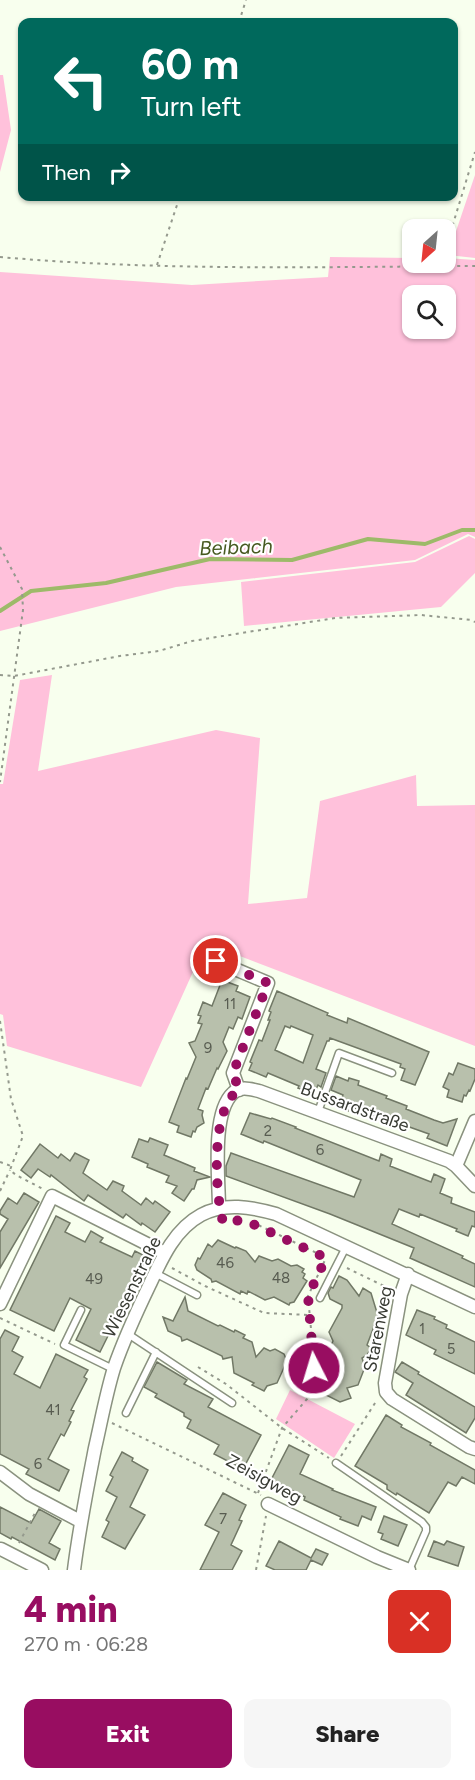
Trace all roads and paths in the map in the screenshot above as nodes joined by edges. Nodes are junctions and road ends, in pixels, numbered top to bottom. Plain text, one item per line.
1 (246, 0) edge
2 (240, 18) edge
3 (475, 152) edge
4 (178, 201) edge
5 (455, 219) edge
6 (0, 257) edge
7 (158, 265) junction
8 (402, 265) edge
9 (456, 265) edge
10 (475, 266) edge
11 (0, 547) edge
12 (475, 622) edge
13 (0, 675) edge
14 (14, 676) junction
15 (0, 782) edge
16 (216, 961) dead end
17 (0, 1021) edge
18 (392, 1073) dead end
19 (239, 1090) junction
20 (318, 1113) junction
21 (475, 1121) edge
22 (0, 1162) edge
23 (11, 1166) junction
24 (456, 1166) junction
25 (10, 1170) junction
26 (475, 1186) edge
27 (0, 1191) edge
28 (52, 1196) junction
29 (219, 1208) junction
30 (244, 1220) dead end
31 (346, 1245) junction
32 (326, 1258) junction
33 (160, 1262) junction
34 (337, 1263) junction
35 (408, 1274) junction
36 (197, 1294) dead end
37 (401, 1294) junction
38 (320, 1298) dead end
39 (0, 1304) edge
40 (475, 1307) edge
41 (81, 1310) dead end
42 (309, 1315) junction
43 (0, 1318) edge
44 (126, 1333) junction
45 (64, 1345) junction
46 (156, 1352) junction
47 (114, 1370) junction
48 (386, 1392) junction
49 (232, 1403) dead end
50 (126, 1413) dead end
51 (102, 1418) junction
52 (282, 1428) junction
53 (343, 1444) dead end
54 (347, 1446) junction
55 (475, 1449) edge
56 (336, 1463) junction
57 (0, 1472) edge
58 (258, 1493) junction
59 (41, 1500) junction
60 (268, 1504) junction
61 (80, 1521) junction
62 (5, 1551) edge
63 (42, 1570) edge
64 (74, 1570) edge
65 (256, 1570) edge
66 (409, 1570) edge

1 - 2 path
3 - 5 path
4 - 7 path
6 - 7 path
7 - 8 path
9 - 10 path
11 - 14 path
12 - 14 path
13 - 14 path
14 - 15 path
16 - 19 street
17 - 23 path
18 - 20 lane
19 - 20 street, Bussardstraße
19 - 29 street
20 - 24 street, Bussardstraße
21 - 24 street
22 - 23 path
23 - 25 path
24 - 26 street, Bussardstraße
25 - 27 path
25 - 28 path
28 - 33 street
28 - 39 street
29 - 31 street, Wiesenstraße
29 - 33 street, Wiesenstraße
30 - 32 path
31 - 34 lane
31 - 35 street, Wiesenstraße
32 - 34 path
32 - 42 path
33 - 36 lane
33 - 42 path
33 - 44 street, Wiesenstraße
34 - 37 path
34 - 38 lane
35 - 37 street, Starenweg
35 - 40 street, Wiesenstraße
37 - 48 street, Starenweg
41 - 45 lane
42 - 52 path
43 - 45 path
44 - 46 lane
44 - 47 street, Wiesenstraße
45 - 47 lane
46 - 49 lane
46 - 50 lane
47 - 51 street, Wiesenstraße
48 - 54 path
48 - 55 street, Starenweg
51 - 58 path, Zeisigweg
51 - 61 street, Wiesenstraße
52 - 56 path
52 - 58 path
53 - 54 path
54 - 56 path
56 - 66 lane, Zeisigweg
57 - 59 street
58 - 60 path, Zeisigweg
59 - 61 street
59 - 62 path
60 - 65 path
60 - 66 street, Zeisigweg
61 - 64 street, Wiesenstraße
62 - 63 street

